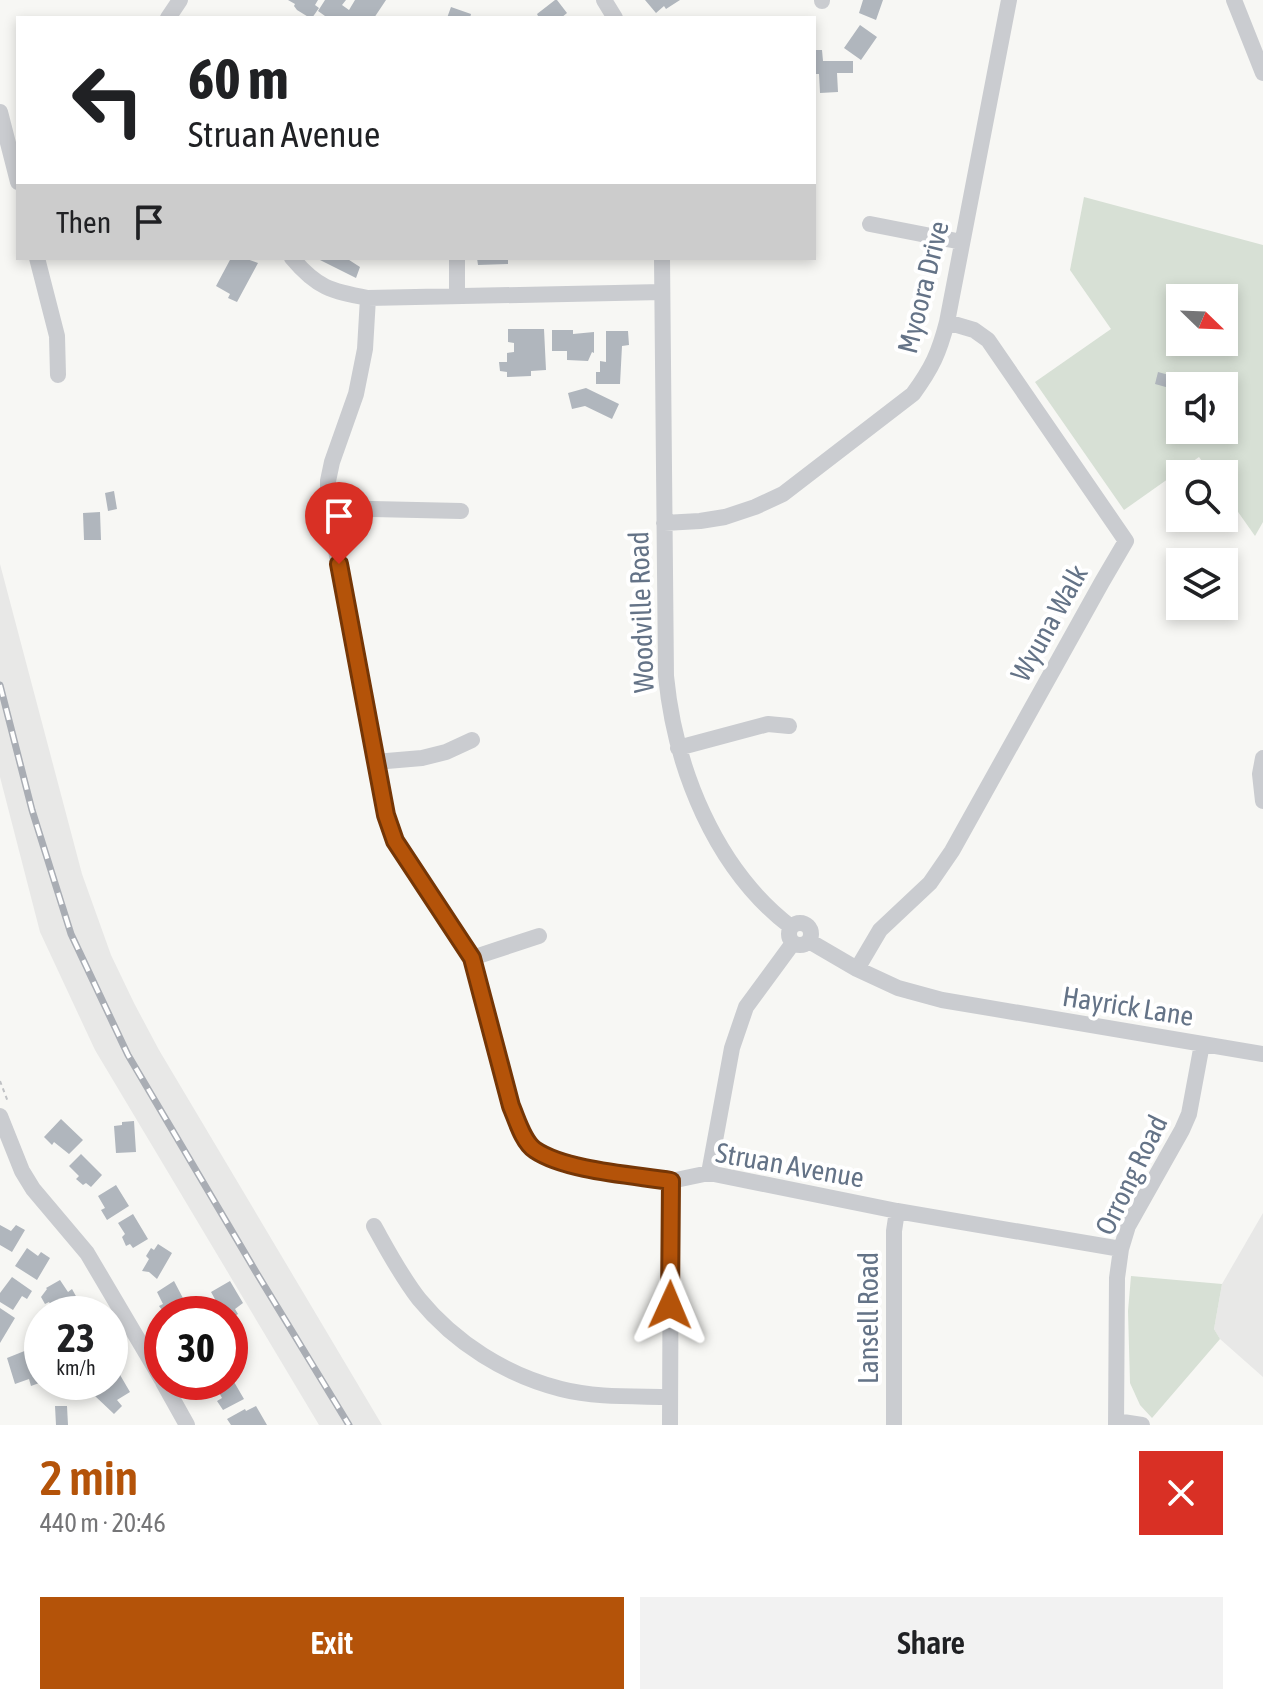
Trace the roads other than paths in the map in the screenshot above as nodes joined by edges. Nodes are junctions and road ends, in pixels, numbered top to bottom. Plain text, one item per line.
1 (1009, 0) edge
2 (1234, 0) edge
3 (1263, 73) edge
4 (0, 112) edge
5 (14, 153) edge
6 (870, 224) dead end
7 (962, 242) junction
8 (38, 260) edge
9 (294, 260) edge
10 (457, 260) edge
11 (662, 260) edge
12 (662, 292) junction
13 (457, 295) junction
14 (368, 298) junction
15 (947, 322) junction
16 (58, 375) dead end
17 (328, 508) junction
18 (461, 511) dead end
19 (664, 523) junction
20 (789, 726) dead end
21 (472, 740) dead end
22 (678, 748) junction
23 (1263, 758) edge
24 (375, 762) junction
25 (1263, 801) edge
26 (539, 936) dead end
27 (798, 937) junction
28 (472, 958) junction
29 (857, 969) junction
30 (984, 1008) joint
31 (1202, 1044) junction
32 (1263, 1054) edge
33 (0, 1116) edge
34 (709, 1173) junction
35 (671, 1181) junction
36 (897, 1211) junction
37 (374, 1226) dead end
38 (1121, 1249) junction
39 (144, 1349) edge
40 (670, 1397) junction
41 (173, 1400) edge
42 (1116, 1423) edge
43 (187, 1425) edge
44 (670, 1425) edge
45 (894, 1425) edge
46 (1142, 1425) edge

1 - 7 street, Myoora Drive
2 - 3 street
4 - 5 street
6 - 7 street
7 - 15 street, Myoora Drive
8 - 16 street
9 - 14 street
10 - 13 street
11 - 12 street, Woodville Road
12 - 13 street
12 - 19 street, Woodville Road
13 - 14 street
14 - 17 street, Struan Avenue
15 - 19 street, Myoora Drive
15 - 29 street, Wyuna Walk
17 - 18 street
17 - 24 street, Struan Avenue
19 - 22 street, Woodville Road
20 - 22 street
21 - 24 street
22 - 27 street, Woodville Road
23 - 25 street
24 - 28 street, Struan Avenue
26 - 28 street
27 - 29 street, Woodville Road
27 - 34 street
28 - 35 street, Struan Avenue
29 - 30 street, Woodville Road
30 - 31 street, Hayrick Lane
31 - 32 street, Hayrick Lane
31 - 38 street, Orrong Road
33 - 39 street
34 - 35 street, Struan Avenue
34 - 36 street, Struan Avenue
35 - 40 street
36 - 38 street, Struan Avenue
36 - 45 street, Lansell Road
37 - 40 street
38 - 42 street, Orrong Road
40 - 44 street
41 - 43 street
42 - 46 street

